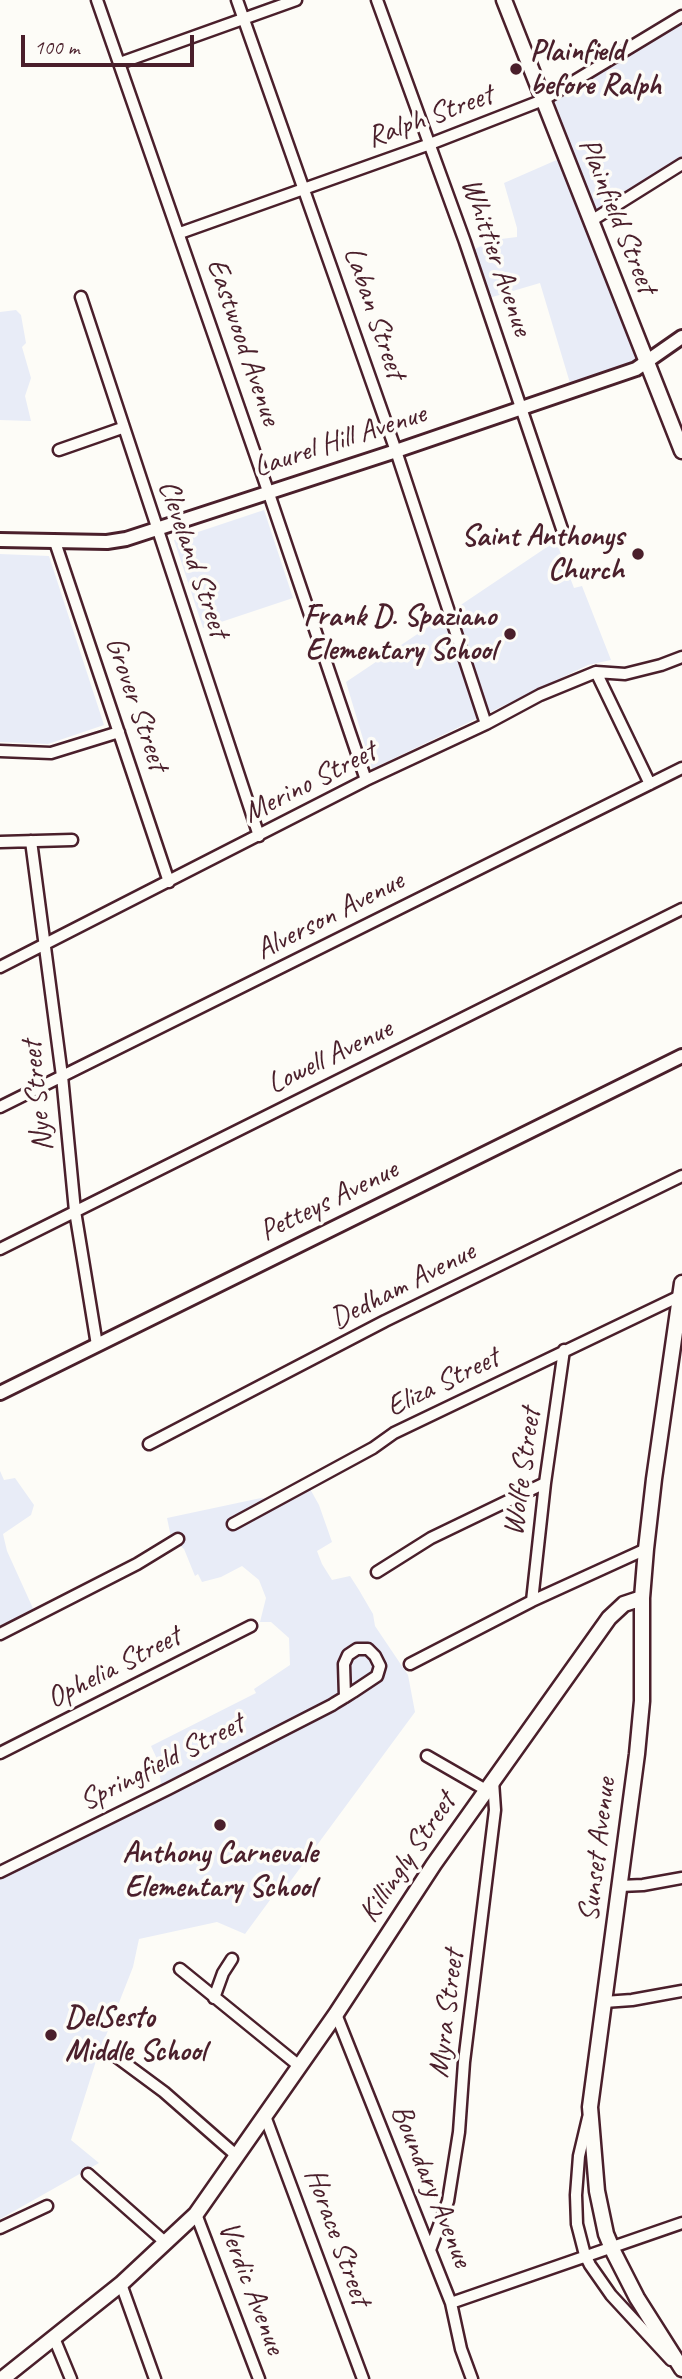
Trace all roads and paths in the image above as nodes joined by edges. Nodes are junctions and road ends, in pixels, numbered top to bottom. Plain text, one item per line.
1 (97, 0) edge
2 (237, 0) edge
3 (296, 0) edge
4 (377, 0) edge
5 (504, 0) edge
6 (682, 16) edge
7 (244, 19) junction
8 (120, 63) junction
9 (543, 100) junction
10 (430, 144) junction
11 (682, 164) edge
12 (304, 188) junction
13 (591, 221) junction
14 (180, 233) junction
15 (81, 297) dead end
16 (682, 337) edge
17 (647, 362) junction
18 (522, 408) junction
19 (122, 428) junction
20 (59, 450) dead end
21 (396, 451) junction
22 (682, 451) edge
23 (268, 491) junction
24 (158, 528) junction
25 (563, 532) dead end
26 (0, 540) edge
27 (55, 542) junction
28 (682, 657) edge
29 (596, 672) junction
30 (486, 724) junction
31 (119, 732) junction
32 (0, 751) edge
33 (682, 768) edge
34 (366, 780) junction
35 (650, 784) junction
36 (259, 836) junction
37 (72, 839) dead end
38 (31, 841) junction
39 (0, 842) edge
40 (169, 882) junction
41 (682, 909) edge
42 (44, 945) junction
43 (0, 967) edge
44 (682, 1056) edge
45 (62, 1076) junction
46 (0, 1107) edge
47 (682, 1176) edge
48 (75, 1212) junction
49 (0, 1249) edge
50 (681, 1289) edge
51 (97, 1345) junction
52 (564, 1349) junction
53 (0, 1393) edge
54 (149, 1444) dead end
55 (545, 1483) junction
56 (233, 1524) dead end
57 (178, 1539) dead end
58 (646, 1549) junction
59 (377, 1572) dead end
60 (642, 1598) junction
61 (532, 1601) junction
62 (251, 1626) dead end
63 (0, 1634) edge
64 (410, 1664) dead end
65 (345, 1697) junction
66 (0, 1753) edge
67 (427, 1756) dead end
68 (489, 1785) junction
69 (0, 1872) edge
70 (682, 1878) edge
71 (620, 1886) junction
72 (232, 1959) dead end
73 (180, 1969) dead end
74 (682, 1991) edge
75 (214, 1998) junction
76 (604, 2001) junction
77 (336, 2014) junction
78 (114, 2055) dead end
79 (298, 2066) junction
80 (590, 2107) junction
81 (265, 2116) junction
82 (237, 2157) junction
83 (88, 2174) dead end
84 (47, 2206) dead end
85 (197, 2214) junction
86 (682, 2224) edge
87 (0, 2228) edge
88 (166, 2243) junction
89 (430, 2250) junction
90 (614, 2254) junction
91 (587, 2260) junction
92 (121, 2284) junction
93 (451, 2302) junction
94 (54, 2338) junction
95 (676, 2348) edge
96 (682, 2370) edge
97 (363, 2377) edge
98 (2, 2379) edge
99 (71, 2379) edge
100 (155, 2379) edge
101 (259, 2379) edge
102 (472, 2379) edge

1 - 8 street, Eastwood Avenue
2 - 7 street, Laban Street
3 - 7 street
4 - 10 street, Whittier Avenue
5 - 9 main road, Plainfield Street
6 - 9 street, Ralph Street
7 - 8 street
7 - 12 street, Laban Street
8 - 14 street, Eastwood Avenue
9 - 10 street, Ralph Street
9 - 13 main road, Plainfield Street
10 - 12 street, Ralph Street
10 - 18 street, Whittier Avenue
11 - 13 street
12 - 14 street, Ralph Street
12 - 21 street, Laban Street
13 - 17 main road, Plainfield Street
14 - 23 street, Eastwood Avenue
15 - 19 street, Cleveland Street
16 - 17 street, Laurel Hill Avenue
17 - 18 street, Laurel Hill Avenue
17 - 22 main road, Plainfield Street
18 - 21 street, Laurel Hill Avenue
18 - 25 street, Whittier Avenue
19 - 20 street
19 - 24 street, Cleveland Street
21 - 23 street, Laurel Hill Avenue
21 - 30 street, Laban Street
23 - 24 street, Laurel Hill Avenue
23 - 34 street, Eastwood Avenue
24 - 27 street, Laurel Hill Avenue
24 - 36 street, Cleveland Street
26 - 27 street, Laurel Hill Avenue
27 - 31 street, Grover Street
28 - 29 street, Merino Street
29 - 30 street, Merino Street
29 - 35 street
30 - 34 street, Merino Street
31 - 32 street
31 - 40 street, Grover Street
33 - 35 street, Alverson Avenue
34 - 36 street, Merino Street
35 - 45 street, Alverson Avenue
36 - 40 street, Merino Street
37 - 38 street
38 - 39 street
38 - 42 street, Nye Street
40 - 42 street, Merino Street
41 - 48 street, Lowell Avenue
42 - 43 street, Merino Street
42 - 45 street, Nye Street
44 - 51 street, Petteys Avenue
45 - 46 street, Alverson Avenue
45 - 48 street, Nye Street
47 - 54 street, Dedham Avenue
48 - 49 street, Lowell Avenue
48 - 51 street, Nye Street
50 - 52 street, Eliza Street
50 - 58 main road
51 - 53 street, Petteys Avenue
52 - 55 street, Wolfe Street
52 - 56 street, Eliza Street
55 - 59 street
55 - 61 street, Wolfe Street
57 - 63 street
58 - 60 main road
58 - 61 street
60 - 68 main road, Killingly Street
60 - 71 main road, Sunset Avenue
61 - 64 street
62 - 66 street, Ophelia Street
65 - 65 street, Springfield Street
65 - 69 street, Springfield Street
67 - 68 street
68 - 77 main road, Killingly Street
68 - 89 street, Myra Street
70 - 71 street
71 - 76 main road, Sunset Avenue
72 - 75 street
73 - 75 street
74 - 76 street
75 - 79 street
76 - 80 main road, Sunset Avenue
77 - 79 main road, Killingly Street
77 - 89 street, Boundary Avenue
78 - 82 street
79 - 81 main road, Killingly Street
80 - 90 main road, Sunset Avenue
80 - 91 street, Sunset Avenue
81 - 82 main road, Killingly Street
81 - 97 street, Horace Street
82 - 85 main road, Killingly Street
83 - 88 street
84 - 87 street
85 - 88 main road, Killingly Street
85 - 101 street, Verdic Avenue
86 - 90 street
88 - 92 main road, Killingly Street
89 - 93 street, Boundary Avenue
90 - 91 street
90 - 95 main road, Sunset Avenue
91 - 93 street
91 - 96 street
92 - 94 main road, Killingly Street
92 - 100 street
93 - 102 street, Boundary Avenue
94 - 98 main road, Killingly Street
94 - 99 street
95 - 96 main road, Sunset Avenue

